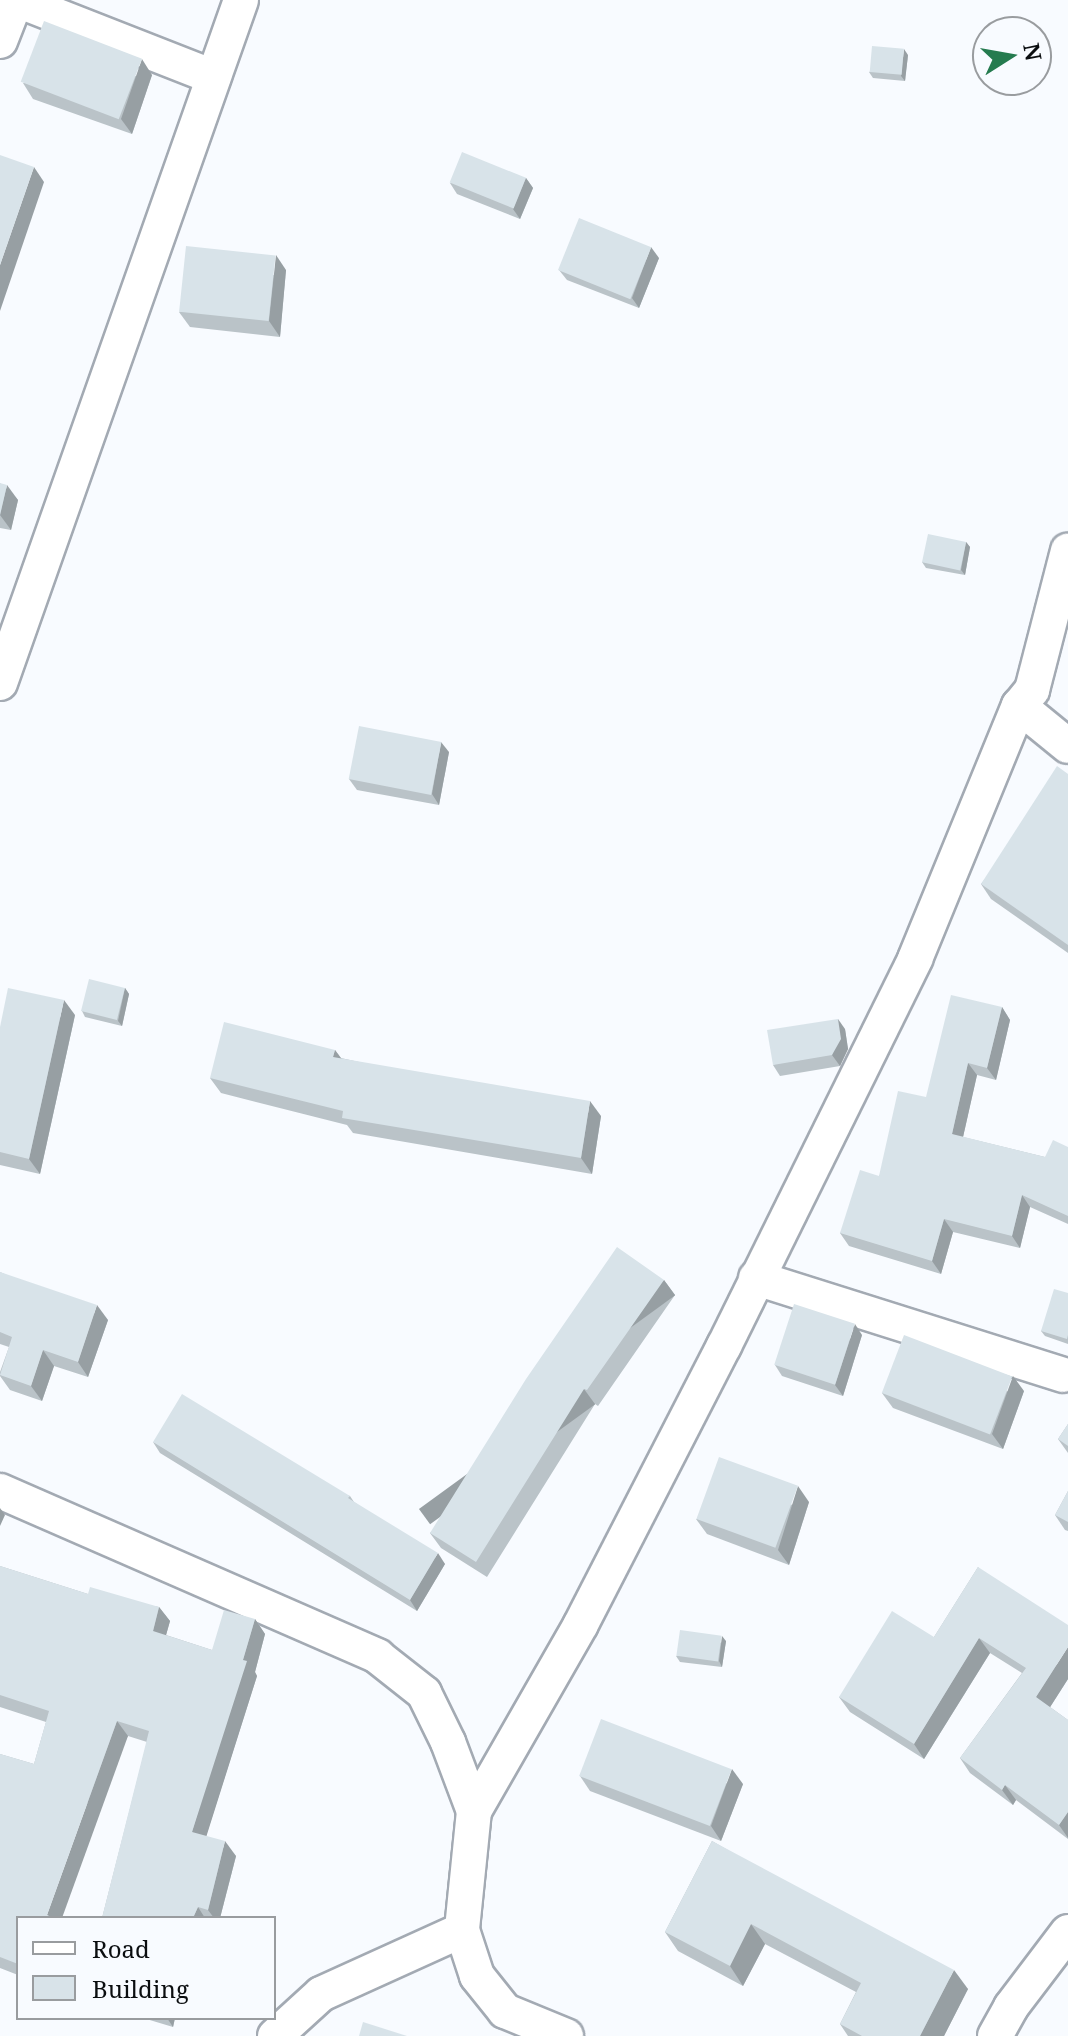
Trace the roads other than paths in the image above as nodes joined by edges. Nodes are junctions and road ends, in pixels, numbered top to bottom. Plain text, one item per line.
1 (16, 0) edge
2 (241, 0) edge
3 (0, 41) edge
4 (213, 77) junction
5 (1068, 551) edge
6 (0, 683) edge
7 (1019, 706) junction
8 (1068, 746) edge
9 (756, 1278) junction
10 (1063, 1375) dead end
11 (0, 1491) edge
12 (474, 1811) junction
13 (462, 1930) junction
14 (1068, 1932) edge
15 (275, 2036) edge
16 (566, 2036) edge
17 (995, 2036) edge

1 - 3 street
1 - 4 street
2 - 4 street
4 - 6 street
5 - 7 street
7 - 8 street
7 - 9 street
9 - 10 street
9 - 12 street
11 - 12 street
12 - 13 street
13 - 15 street
13 - 16 street
14 - 17 street

